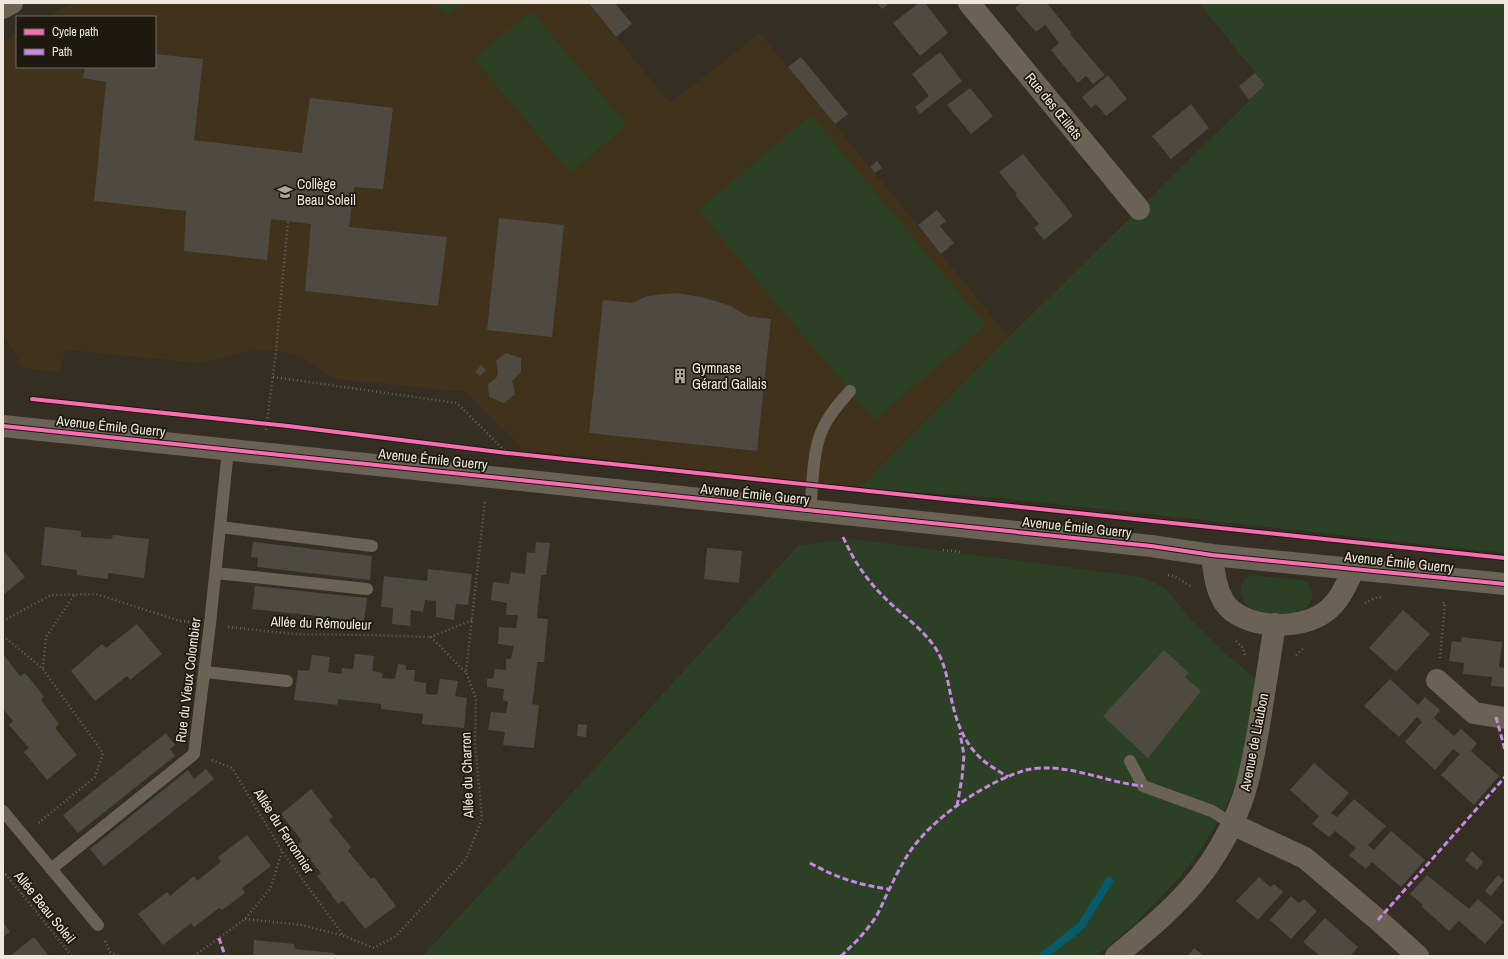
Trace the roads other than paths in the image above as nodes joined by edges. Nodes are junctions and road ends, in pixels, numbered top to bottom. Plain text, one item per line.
1 (12, 3) edge
2 (969, 3) edge
3 (3, 8) edge
4 (1139, 209) dead end
5 (850, 391) dead end
6 (3, 426) edge
7 (228, 450) junction
8 (810, 510) junction
9 (220, 527) junction
10 (372, 546) dead end
11 (1212, 554) junction
12 (1354, 569) junction
13 (216, 573) junction
14 (1505, 584) edge
15 (367, 589) dead end
16 (1274, 624) junction
17 (205, 672) junction
18 (1437, 680) road end
19 (287, 682) dead end
20 (1505, 718) edge
21 (1130, 761) dead end
22 (3, 811) edge
23 (1232, 824) junction
24 (51, 869) junction
25 (98, 925) dead end
26 (1116, 956) edge
27 (1418, 956) edge

1 - 3 street
2 - 4 street, Rue des Œillets
5 - 8 lane
6 - 7 street, Avenue Émile Guerry
7 - 8 street, Avenue Émile Guerry
7 - 9 lane, Rue du Vieux Colombier
8 - 11 street, Avenue Émile Guerry
9 - 10 lane
9 - 13 lane, Rue du Vieux Colombier
11 - 12 street, Avenue Émile Guerry
11 - 16 street
12 - 14 street, Avenue Émile Guerry
12 - 16 street
13 - 15 lane
13 - 17 lane, Rue du Vieux Colombier
16 - 23 street, Avenue de Liaubon
17 - 19 lane
17 - 24 lane, Rue du Vieux Colombier
18 - 20 street
21 - 23 lane
22 - 24 lane
23 - 26 street, Avenue de Liaubon
23 - 27 street
24 - 25 lane

